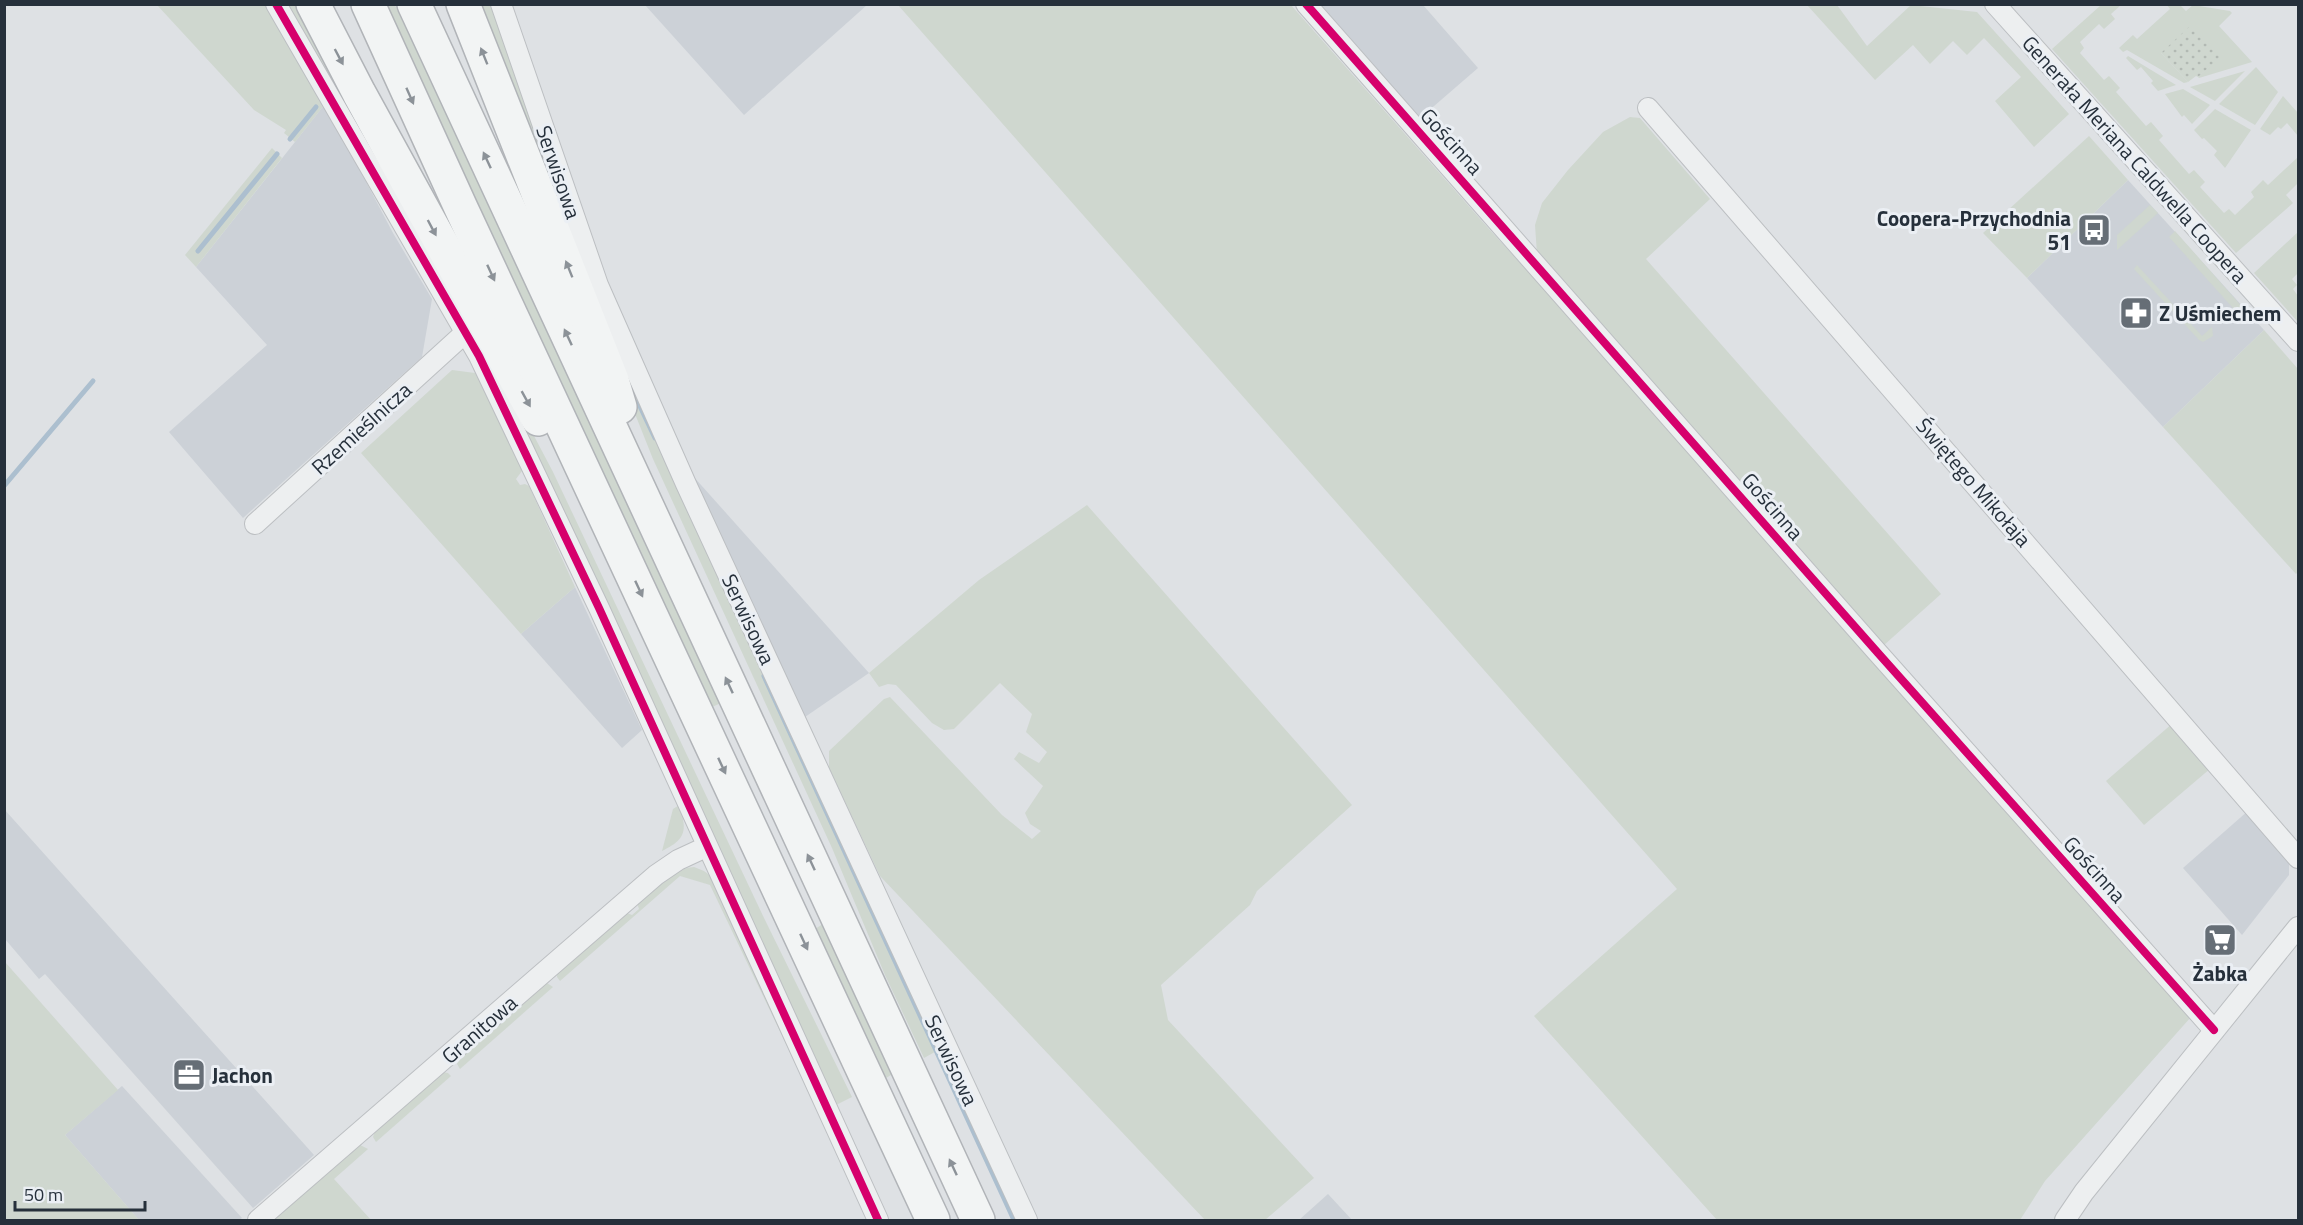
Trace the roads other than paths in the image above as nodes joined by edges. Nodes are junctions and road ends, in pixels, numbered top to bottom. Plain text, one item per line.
1 (276, 4) edge
2 (313, 4) edge
3 (368, 4) edge
4 (414, 4) edge
5 (463, 4) edge
6 (501, 4) edge
7 (1306, 4) edge
8 (1995, 4) edge
9 (1648, 108) dead end
10 (466, 332) junction
11 (2298, 341) edge
12 (255, 524) dead end
13 (654, 524) junction
14 (615, 536) junction
15 (706, 847) junction
16 (2298, 858) edge
17 (2298, 927) edge
18 (2214, 1030) junction
19 (258, 1221) edge
20 (878, 1221) edge
21 (933, 1221) edge
22 (978, 1221) edge
23 (1027, 1221) edge
24 (2065, 1221) edge

1 - 10 street
2 -> 14 highway
3 -> 14 highway
13 -> 4 highway
13 -> 5 highway
6 - 23 street, Serwisowa
7 - 18 street, Gościnna
8 - 11 street, Generała Meriana Caldwella Coopera
9 - 16 street, Świętego Mikołaja
10 - 12 street, Rzemieślnicza
10 - 15 street
22 -> 13 highway
14 -> 21 highway
15 - 19 street, Granitowa
15 - 20 street
17 - 18 street
18 - 24 street

